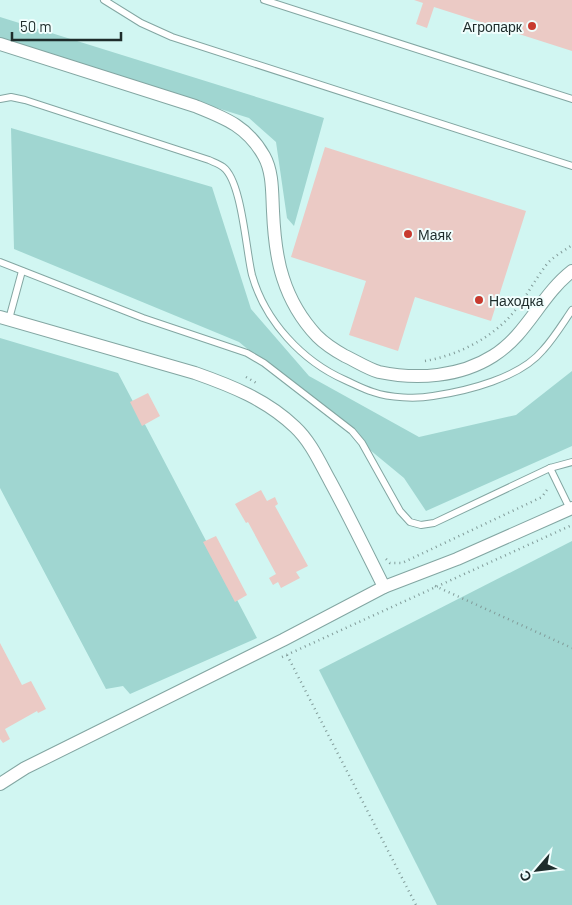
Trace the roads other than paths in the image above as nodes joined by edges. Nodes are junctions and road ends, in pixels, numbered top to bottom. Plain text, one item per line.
1 (104, 0) edge
2 (264, 0) edge
3 (111, 2) edge
4 (0, 44) edge
5 (0, 99) edge
6 (572, 99) edge
7 (572, 166) edge
8 (0, 262) edge
9 (22, 271) junction
10 (572, 271) edge
11 (572, 310) edge
12 (4, 318) edge
13 (572, 462) edge
14 (550, 468) junction
15 (571, 508) edge
16 (384, 587) junction
17 (0, 784) edge

1 - 3 lane
2 - 6 lane
3 - 7 lane
4 - 10 street
5 - 11 lane
8 - 9 lane
9 - 12 lane
9 - 14 lane
12 - 16 street
13 - 14 lane
14 - 15 lane
15 - 16 street
16 - 17 street

